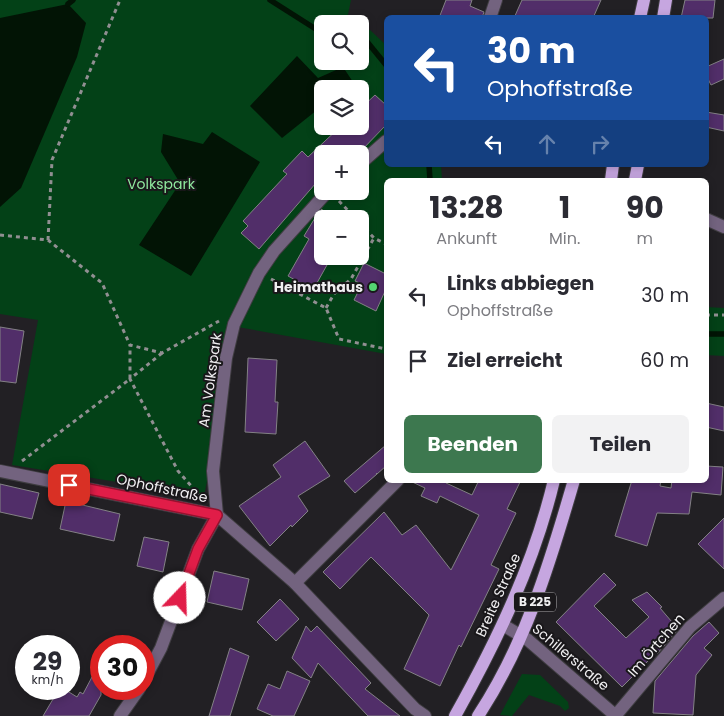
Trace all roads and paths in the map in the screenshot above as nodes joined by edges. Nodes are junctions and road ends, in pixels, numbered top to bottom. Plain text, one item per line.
1 (120, 0) edge
2 (496, 0) edge
3 (644, 0) edge
4 (666, 0) edge
5 (491, 15) edge
6 (641, 15) edge
7 (664, 15) edge
8 (384, 143) edge
9 (369, 156) edge
10 (324, 200) edge
11 (338, 200) edge
12 (347, 210) edge
13 (709, 220) edge
14 (724, 227) edge
15 (369, 232) edge
16 (0, 235) edge
17 (374, 238) junction
18 (48, 240) junction
19 (384, 243) edge
20 (259, 272) junction
21 (326, 308) junction
22 (709, 315) edge
23 (724, 316) edge
24 (234, 324) junction
25 (130, 345) junction
26 (384, 349) edge
27 (162, 352) junction
28 (130, 379) junction
29 (15, 463) dead end
30 (0, 471) edge
31 (395, 483) edge
32 (553, 483) edge
33 (573, 483) edge
34 (217, 515) junction
35 (295, 584) junction
36 (724, 598) edge
37 (503, 625) junction
38 (522, 635) junction
39 (155, 659) edge
40 (131, 700) edge
41 (120, 716) edge
42 (426, 716) edge
43 (454, 716) edge
44 (478, 716) edge
45 (616, 716) edge

1 - 18 path
2 - 5 street
3 - 6 main road
4 - 7 main road
8 - 9 street
10 - 20 street, Am Volkspark
11 - 12 path
13 - 14 street
15 - 17 path
16 - 18 path
17 - 19 path
17 - 21 path
18 - 25 path
20 - 21 path
20 - 24 street, Am Volkspark
21 - 26 path
22 - 23 path
24 - 27 path
24 - 34 street, Am Volkspark
25 - 27 path
25 - 28 path
27 - 28 path
28 - 29 path
28 - 34 path
30 - 34 street, Ophoffstraße
31 - 35 street
32 - 37 main road, Breite Straße / B 225
33 - 38 main road, B 225
34 - 35 street, Ophoffstraße
34 - 39 street
35 - 42 street, Ophoffstraße
36 - 45 street, Im Örtchen
37 - 38 street, Schillerstraße
37 - 43 main road, Breite Straße / B 225
38 - 44 main road, B 225
38 - 45 street, Schillerstraße
40 - 41 street

